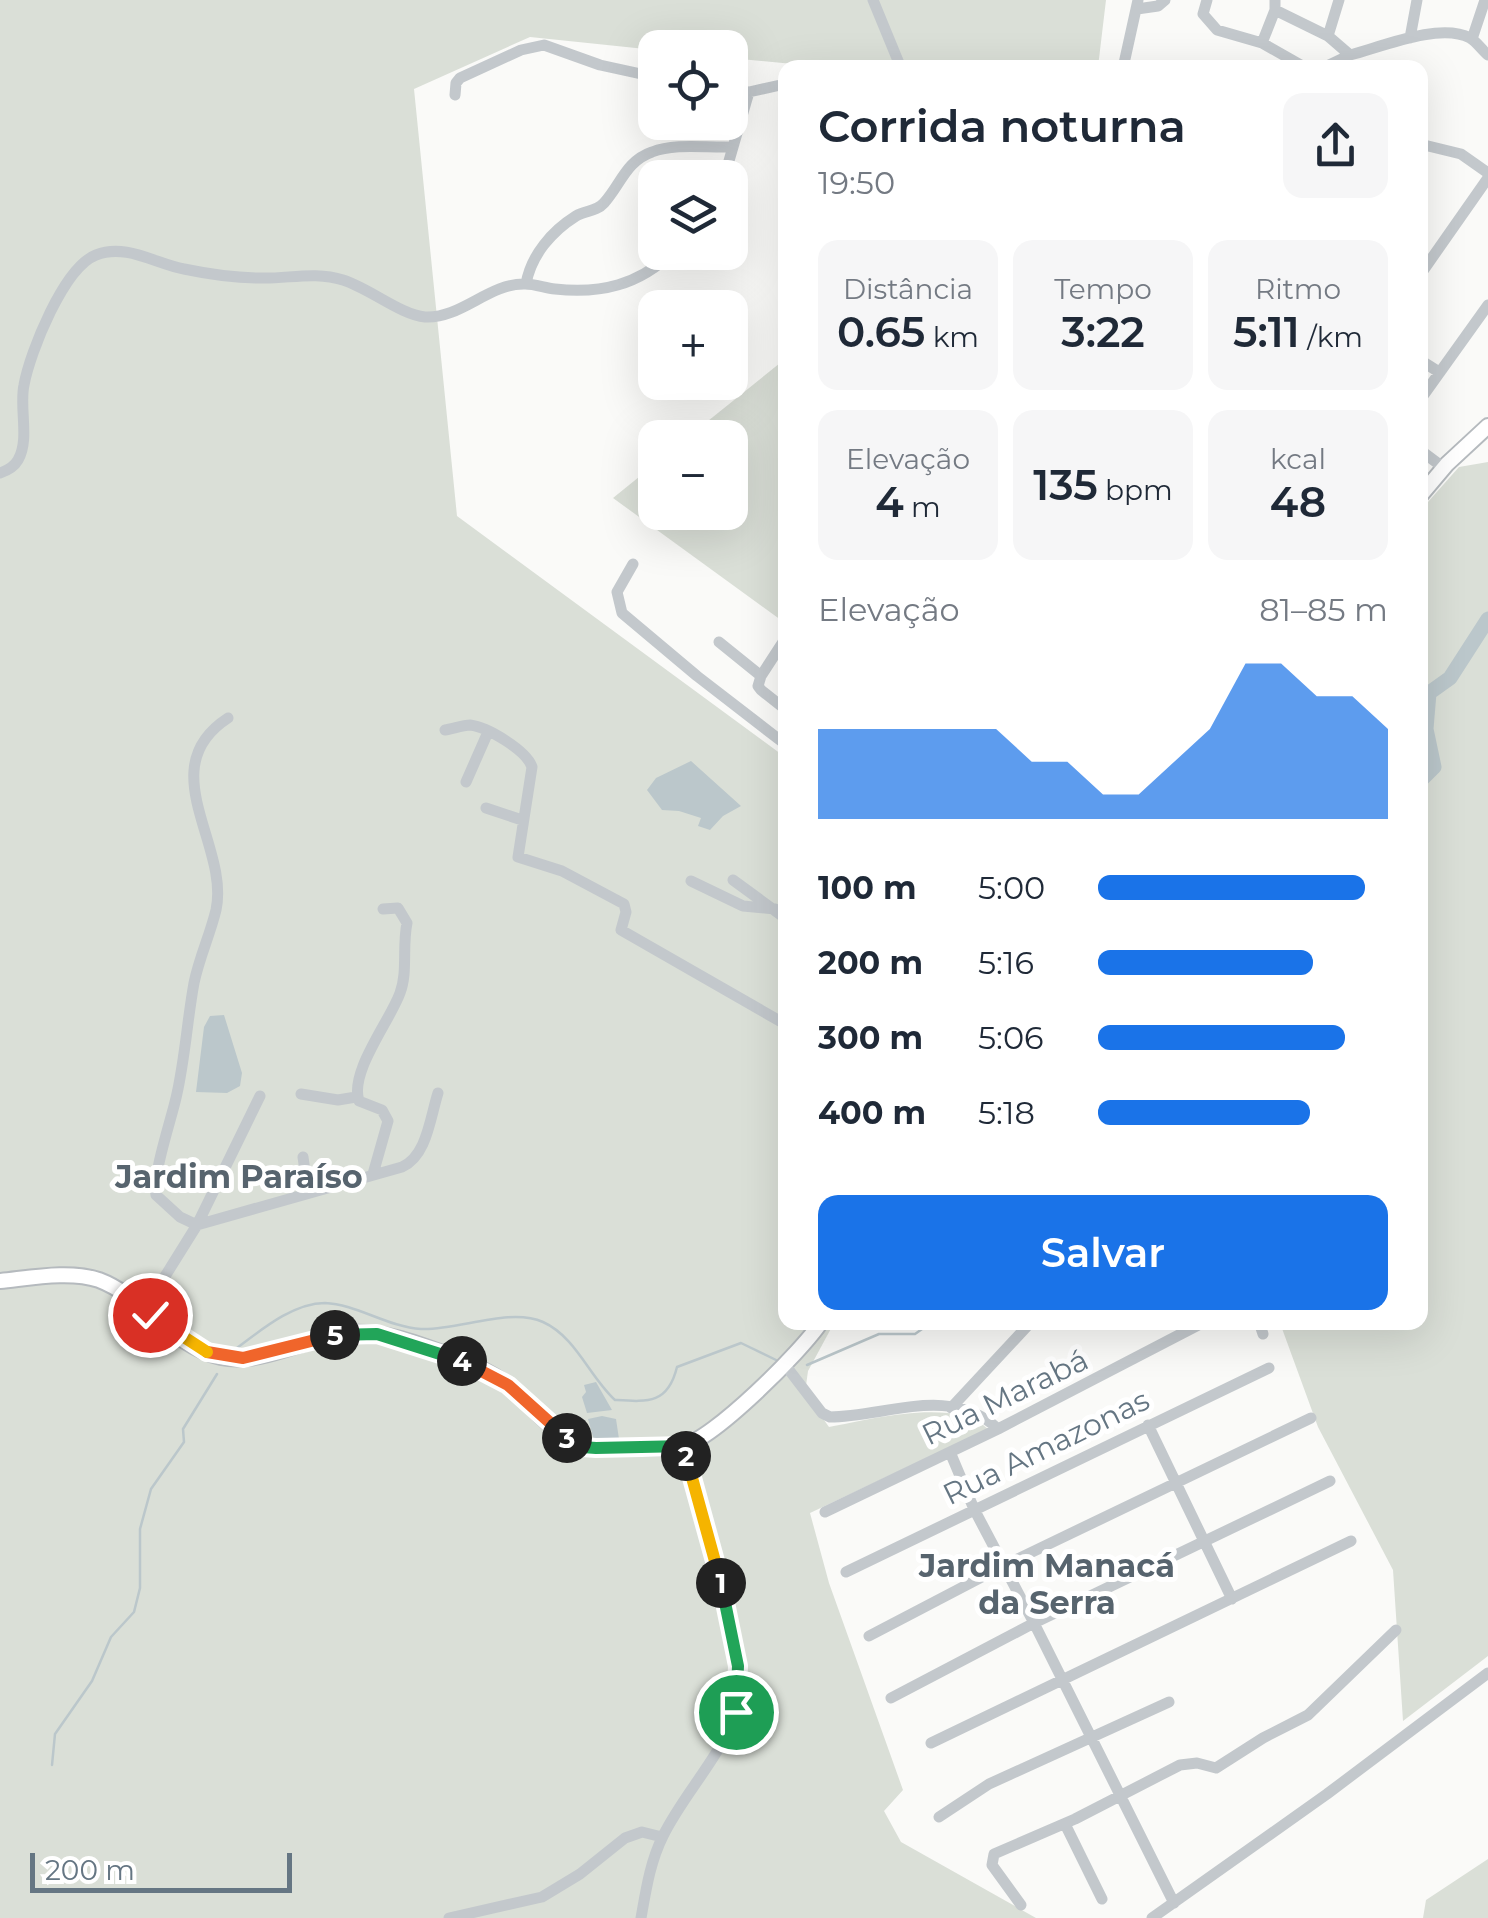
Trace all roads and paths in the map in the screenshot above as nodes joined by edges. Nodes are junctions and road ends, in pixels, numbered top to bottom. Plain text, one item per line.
1 (873, 0) edge
2 (1164, 0) edge
3 (1208, 0) edge
4 (1338, 0) edge
5 (1417, 0) edge
6 (1485, 0) edge
7 (1137, 4) edge
8 (1275, 5) edge
9 (1328, 36) junction
10 (1410, 38) junction
11 (1472, 38) junction
12 (1262, 42) junction
13 (1350, 55) junction
14 (1488, 55) edge
15 (898, 60) edge
16 (1125, 60) edge
17 (1292, 60) edge
18 (1340, 60) edge
19 (638, 74) edge
20 (778, 86) edge
21 (749, 92) joint
22 (455, 95) dead end
23 (1428, 146) edge
24 (731, 147) junction
25 (728, 160) edge
26 (1488, 175) edge
27 (1428, 264) edge
28 (649, 270) edge
29 (526, 284) junction
30 (1488, 305) edge
31 (1428, 365) edge
32 (1439, 372) junction
33 (1428, 388) edge
34 (1488, 426) edge
35 (1428, 456) edge
36 (1444, 468) junction
37 (0, 474) edge
38 (1428, 487) edge
39 (633, 564) dead end
40 (719, 642) dead end
41 (778, 650) edge
42 (762, 676) junction
43 (778, 703) edge
44 (228, 718) dead end
45 (445, 730) dead end
46 (488, 732) junction
47 (778, 739) edge
48 (466, 782) dead end
49 (486, 808) dead end
50 (522, 820) junction
51 (733, 880) dead end
52 (691, 881) dead end
53 (382, 909) dead end
54 (778, 912) edge
55 (778, 913) edge
56 (778, 1020) edge
57 (438, 1093) dead end
58 (301, 1094) dead end
59 (260, 1096) dead end
60 (356, 1096) junction
61 (303, 1157) dead end
62 (373, 1174) junction
63 (308, 1192) junction
64 (197, 1225) junction
65 (0, 1281) edge
66 (144, 1310) junction
67 (815, 1330) edge
68 (1024, 1330) edge
69 (1189, 1330) edge
70 (786, 1366) junction
71 (1269, 1368) dead end
72 (951, 1408) junction
73 (1311, 1418) dead end
74 (1148, 1426) junction
75 (998, 1429) junction
76 (686, 1446) junction
77 (950, 1452) junction
78 (1176, 1481) junction
79 (1330, 1481) dead end
80 (974, 1509) junction
81 (825, 1512) dead end
82 (1206, 1542) junction
83 (1352, 1542) dead end
84 (1003, 1566) junction
85 (846, 1572) dead end
86 (1232, 1599) junction
87 (1034, 1623) junction
88 (1396, 1630) dead end
89 (869, 1636) dead end
90 (1488, 1673) edge
91 (1060, 1679) junction
92 (891, 1698) dead end
93 (1169, 1702) dead end
94 (1090, 1740) junction
95 (932, 1743) dead end
96 (1120, 1795) junction
97 (939, 1817) dead end
98 (1065, 1824) junction
99 (662, 1836) junction
100 (1102, 1899) dead end
101 (1174, 1903) junction
102 (1021, 1905) dead end
103 (449, 1918) edge
104 (641, 1918) edge
105 (1152, 1918) edge

1 - 15 street
2 - 7 street
3 - 12 street
4 - 9 street
5 - 10 street
6 - 11 street
7 - 16 street
8 - 9 street
8 - 12 street
9 - 13 street
10 - 11 street
10 - 13 street
11 - 14 street
12 - 17 street
13 - 18 street
19 - 22 street
20 - 21 street
21 - 24 street
23 - 26 street
24 - 25 street
24 - 29 street
26 - 27 street
28 - 29 street
29 - 37 street
30 - 32 street
31 - 32 street
32 - 33 street
34 - 36 main road
35 - 36 street
36 - 38 main road
39 - 47 street
40 - 42 street
41 - 42 street
42 - 43 street
44 - 64 street
45 - 46 street
46 - 48 street
46 - 50 street
49 - 50 street
50 - 56 street
51 - 54 street
52 - 55 street
53 - 60 street
57 - 62 street
58 - 60 street
59 - 64 street
60 - 62 street
61 - 63 street
62 - 63 street
63 - 64 street
64 - 66 street
65 - 66 main road
66 - 76 main road
67 - 70 main road
68 - 72 street
69 - 75 street, Rua Marabá
70 - 72 street
70 - 76 main road
71 - 74 street, Rua Amazonas
72 - 75 street
73 - 78 street
74 - 78 street
74 - 80 street, Rua Amazonas
75 - 77 street, Rua Marabá
76 - 99 street
77 - 80 street
77 - 81 street, Rua Marabá
78 - 82 street
78 - 84 street
79 - 82 street
80 - 84 street
80 - 85 street, Rua Amazonas
82 - 86 street
82 - 87 street
83 - 86 street
84 - 87 street
84 - 89 street
86 - 91 street
87 - 91 street
87 - 92 street
88 - 96 street
90 - 101 street
91 - 94 street
91 - 95 street
93 - 94 street
94 - 96 street
94 - 97 street
96 - 98 street
96 - 101 street
98 - 100 street
98 - 102 street
99 - 103 street
99 - 104 street
101 - 105 street

